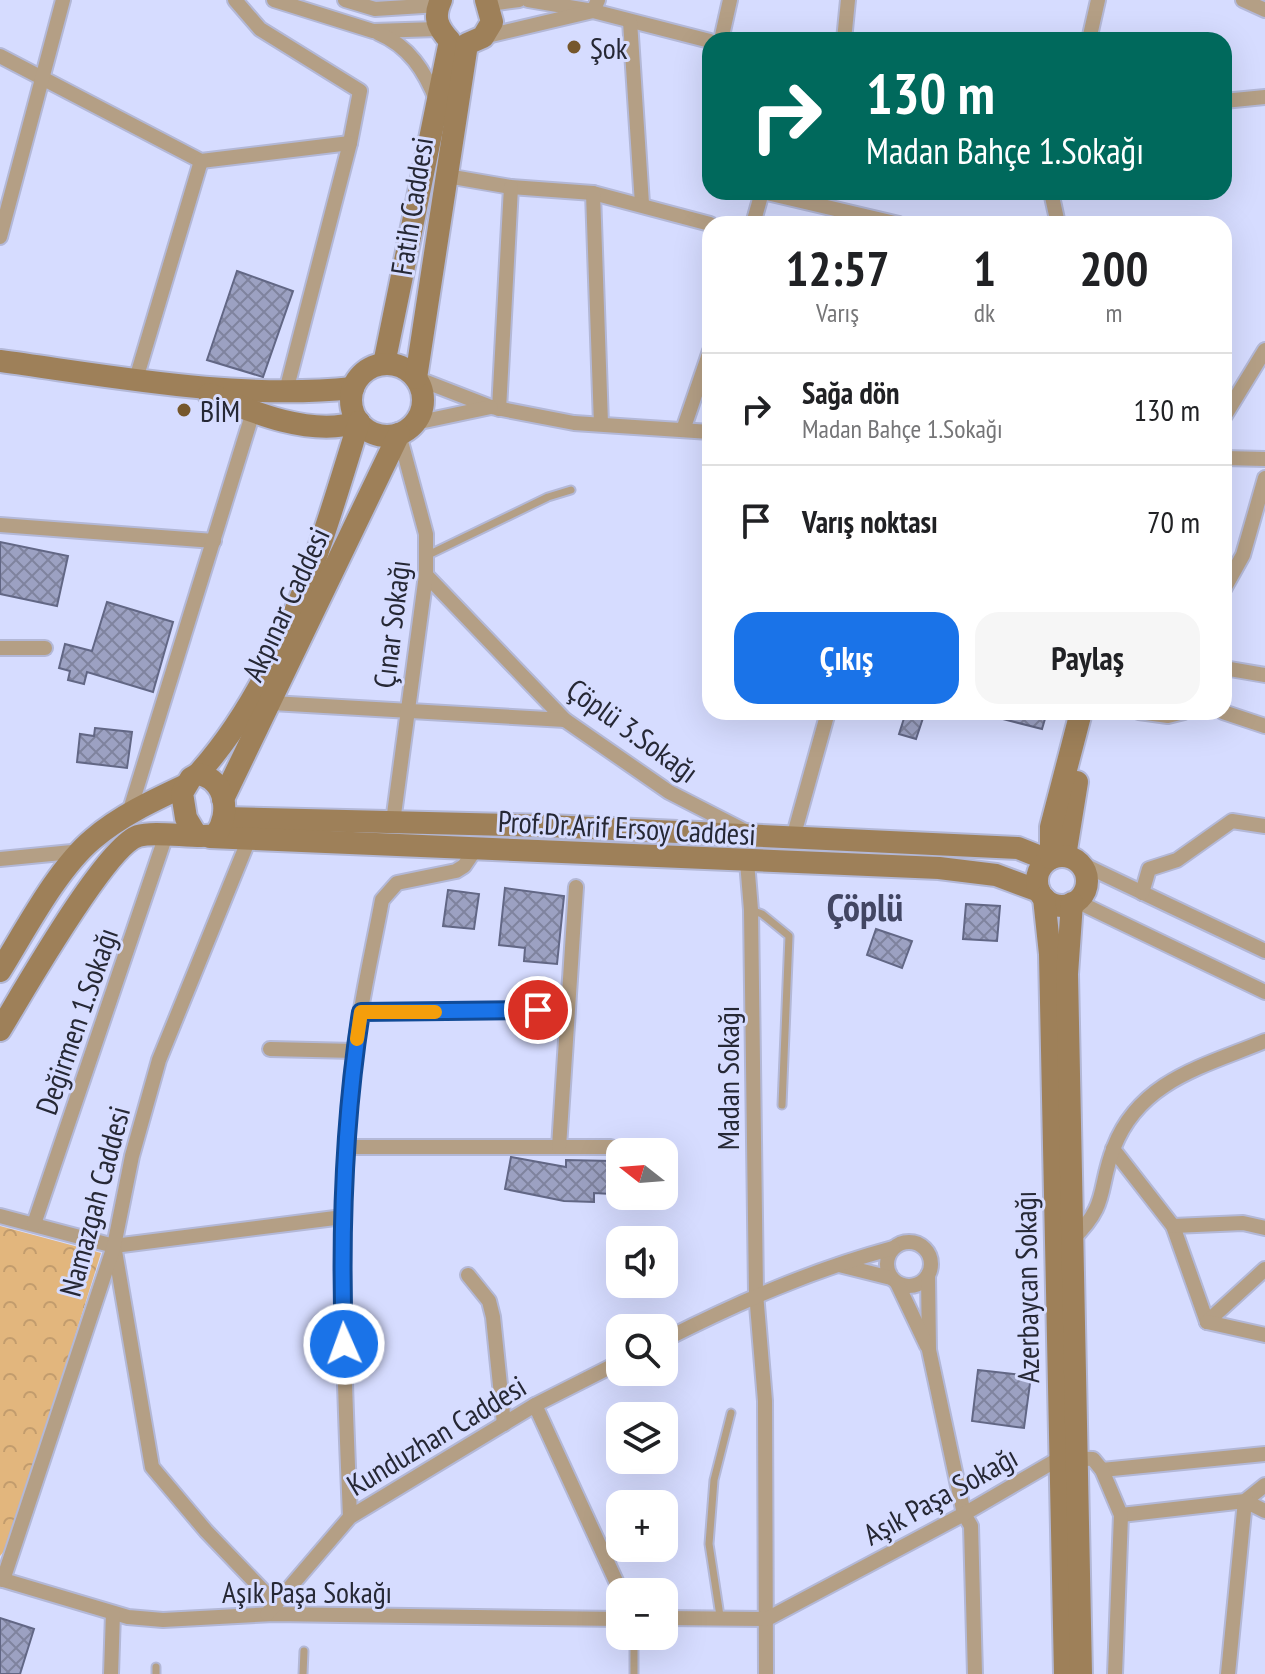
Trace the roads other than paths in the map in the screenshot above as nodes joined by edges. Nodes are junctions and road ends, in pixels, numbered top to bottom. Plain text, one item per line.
1 (63, 0) edge
2 (235, 0) edge
3 (274, 0) edge
4 (345, 0) edge
5 (519, 0) edge
6 (528, 0) edge
7 (730, 0) edge
8 (848, 0) edge
9 (1098, 0) edge
10 (1243, 0) edge
11 (488, 2) edge
12 (440, 3) edge
13 (595, 5) edge
14 (1265, 10) edge
15 (630, 21) junction
16 (373, 31) junction
17 (723, 32) edge
18 (845, 32) edge
19 (1091, 32) edge
20 (460, 38) junction
21 (702, 39) edge
22 (0, 56) edge
23 (41, 79) junction
24 (1265, 97) edge
25 (1232, 100) edge
26 (439, 106) junction
27 (350, 143) junction
28 (201, 161) junction
29 (447, 176) junction
30 (511, 187) junction
31 (593, 193) junction
32 (796, 200) edge
33 (642, 204) junction
34 (865, 216) edge
35 (702, 222) edge
36 (1, 229) edge
37 (1265, 350) edge
38 (0, 361) edge
39 (384, 364) junction
40 (702, 374) edge
41 (416, 378) junction
42 (136, 379) junction
43 (193, 388) junction
44 (353, 388) junction
45 (286, 391) junction
46 (1232, 404) edge
47 (495, 408) junction
48 (253, 412) junction
49 (359, 422) junction
50 (601, 424) junction
51 (407, 429) junction
52 (683, 430) junction
53 (702, 431) edge
54 (1232, 458) edge
55 (1265, 459) edge
56 (1265, 478) edge
57 (571, 490) dead end
58 (0, 525) edge
59 (214, 541) junction
60 (426, 556) junction
61 (426, 575) junction
62 (1232, 575) edge
63 (0, 648) edge
64 (45, 648) dead end
65 (1232, 669) edge
66 (1265, 675) edge
67 (272, 703) junction
68 (406, 713) junction
69 (1232, 715) edge
70 (565, 720) junction
71 (826, 720) edge
72 (1079, 720) edge
73 (1094, 720) edge
74 (1265, 726) edge
75 (191, 780) junction
76 (224, 808) junction
77 (129, 813) junction
78 (393, 822) junction
79 (1265, 826) edge
80 (166, 835) junction
81 (203, 835) junction
82 (757, 836) junction
83 (793, 838) junction
84 (249, 839) junction
85 (82, 850) junction
86 (475, 850) junction
87 (0, 859) edge
88 (1061, 859) junction
89 (747, 862) junction
90 (576, 887) dead end
91 (1142, 893) junction
92 (1042, 895) junction
93 (1074, 902) junction
94 (751, 910) junction
95 (1265, 951) edge
96 (0, 971) edge
97 (1265, 992) edge
98 (567, 1010) junction
99 (361, 1012) junction
100 (0, 1030) edge
101 (1265, 1041) edge
102 (270, 1049) dead end
103 (355, 1051) junction
104 (782, 1105) dead end
105 (348, 1147) junction
106 (559, 1147) junction
107 (606, 1147) edge
108 (1113, 1149) junction
109 (0, 1216) edge
110 (343, 1217) junction
111 (34, 1224) junction
112 (1173, 1226) junction
113 (1265, 1228) edge
114 (1072, 1241) junction
115 (114, 1246) junction
116 (893, 1248) junction
117 (834, 1264) junction
118 (1265, 1269) edge
119 (468, 1275) dead end
120 (928, 1275) junction
121 (894, 1280) junction
122 (756, 1293) junction
123 (1207, 1322) junction
124 (678, 1333) edge
125 (1265, 1335) edge
126 (929, 1350) junction
127 (606, 1369) edge
128 (535, 1405) junction
129 (731, 1413) dead end
130 (504, 1424) junction
131 (1265, 1454) edge
132 (1068, 1457) junction
133 (1102, 1470) junction
134 (1265, 1485) edge
135 (1245, 1501) junction
136 (1265, 1511) edge
137 (964, 1514) junction
138 (1121, 1515) junction
139 (350, 1517) junction
140 (615, 1578) edge
141 (2, 1580) edge
142 (272, 1609) junction
143 (113, 1613) junction
144 (720, 1616) junction
145 (678, 1618) edge
146 (606, 1619) edge
147 (767, 1619) junction
148 (634, 1650) edge
149 (304, 1651) dead end
150 (111, 1674) edge
151 (303, 1674) edge
152 (634, 1674) edge
153 (766, 1674) edge
154 (975, 1674) edge
155 (1065, 1674) edge
156 (1081, 1674) edge
157 (1115, 1674) edge
158 (1228, 1674) edge

1 - 23 street
2 - 27 street
3 - 16 street
4 - 12 street
5 - 11 street
6 - 13 street
7 - 17 street
8 - 18 street
9 - 19 street
10 - 14 street
11 - 20 street, Fatih Caddesi
12 - 20 street, Fatih Caddesi
13 - 15 street
13 - 20 street
15 - 21 street
15 - 33 street
16 - 20 street
16 - 26 street
20 - 26 street, Fatih Caddesi
20 - 29 street, Fatih Caddesi
22 - 23 street
23 - 28 street
23 - 36 street
24 - 25 street
26 - 39 street, Fatih Caddesi
27 - 28 street
27 - 45 street
28 - 42 street
29 - 30 street
29 - 41 street, Fatih Caddesi
30 - 31 street
30 - 47 street
31 - 33 street
31 - 50 street
32 - 34 street
33 - 35 street
37 - 46 street
38 - 42 street
39 - 41 street
39 - 44 street
40 - 52 street
41 - 47 street
41 - 51 street
42 - 43 street
43 - 45 street
43 - 48 street
44 - 45 street
44 - 49 street
47 - 50 street
47 - 51 street
48 - 49 street
48 - 59 street
49 - 51 street
49 - 75 street, Akpınar Caddesi
50 - 52 street
51 - 60 street, Çınar Sokağı
51 - 67 street, Akpınar Caddesi
52 - 53 street
54 - 55 street
56 - 62 street
57 - 60 lane
58 - 59 street
59 - 77 street
60 - 61 street, Çınar Sokağı
61 - 68 street, Çınar Sokağı
61 - 70 street, Çöplü 3.Sokağı
63 - 64 street
65 - 66 street
67 - 68 street
67 - 76 street, Akpınar Caddesi
68 - 70 street
68 - 78 street, Çınar Sokağı
69 - 74 street
70 - 82 street, Çöplü 3.Sokağı
71 - 83 street
72 - 88 street
73 - 88 street
75 - 76 street
75 - 77 street, Akpınar Caddesi
75 - 81 street
76 - 78 street, Prof.Dr.Arif Ersoy Caddesi
76 - 81 street, Akpınar Caddesi
77 - 85 street, Akpınar Caddesi
78 - 82 street, Prof.Dr.Arif Ersoy Caddesi
79 - 91 street
80 - 81 street
80 - 100 street
80 - 111 street, Değirmen 1.Sokağı
81 - 84 street, Prof.Dr.Arif Ersoy Caddesi
82 - 83 street, Prof.Dr.Arif Ersoy Caddesi
83 - 88 street, Prof.Dr.Arif Ersoy Caddesi
84 - 86 street, Prof.Dr.Arif Ersoy Caddesi
84 - 115 street, Namazgah Caddesi
85 - 87 street
85 - 96 street, Akpınar Caddesi
86 - 89 street, Prof.Dr.Arif Ersoy Caddesi
86 - 99 street
88 - 91 street, Prof.Dr.Arif Ersoy Caddesi
88 - 92 street
88 - 93 street
89 - 92 street, Prof.Dr.Arif Ersoy Caddesi
89 - 94 street, Madan Sokağı
90 - 98 street
91 - 95 street, Prof.Dr.Arif Ersoy Caddesi
92 - 93 street
92 - 132 street, Azerbaycan Sokağı
93 - 97 street
93 - 114 street, Azerbaycan Sokağı
94 - 104 lane
94 - 122 street, Madan Sokağı
98 - 99 street
98 - 106 street
99 - 103 street
101 - 108 street
102 - 103 street
103 - 105 street
105 - 106 street
105 - 110 street
106 - 107 street
108 - 112 street
108 - 114 street
109 - 111 street
110 - 115 street
110 - 139 street
111 - 115 street
112 - 113 street
112 - 123 street
114 - 132 street, Azerbaycan Sokağı
115 - 141 street, Namazgah Caddesi
115 - 142 street
116 - 117 street
116 - 120 street
116 - 121 street
117 - 121 street
117 - 122 street
118 - 123 street
119 - 130 street
120 - 121 street
120 - 126 street
121 - 126 street
122 - 124 street
122 - 147 street, Madan Sokağı
123 - 125 street
126 - 137 street
127 - 128 street, Kunduzhan Caddesi
128 - 130 street, Kunduzhan Caddesi
128 - 140 street
129 - 144 lane
130 - 139 street, Kunduzhan Caddesi
131 - 133 street
132 - 133 street
132 - 137 street, Aşık Paşa Sokağı
132 - 155 street, Azerbaycan Sokağı
132 - 156 street, Azerbaycan Sokağı
133 - 138 street
134 - 135 street
135 - 136 street
135 - 138 street
135 - 158 street
137 - 147 street, Aşık Paşa Sokağı
137 - 154 street
138 - 157 street
139 - 142 street, Kunduzhan Caddesi
141 - 143 street, Aşık Paşa Sokağı
142 - 143 street, Aşık Paşa Sokağı
142 - 146 street, Aşık Paşa Sokağı
143 - 150 street
144 - 145 street
144 - 147 street
147 - 153 street, Madan Sokağı
148 - 152 lane
149 - 151 lane

